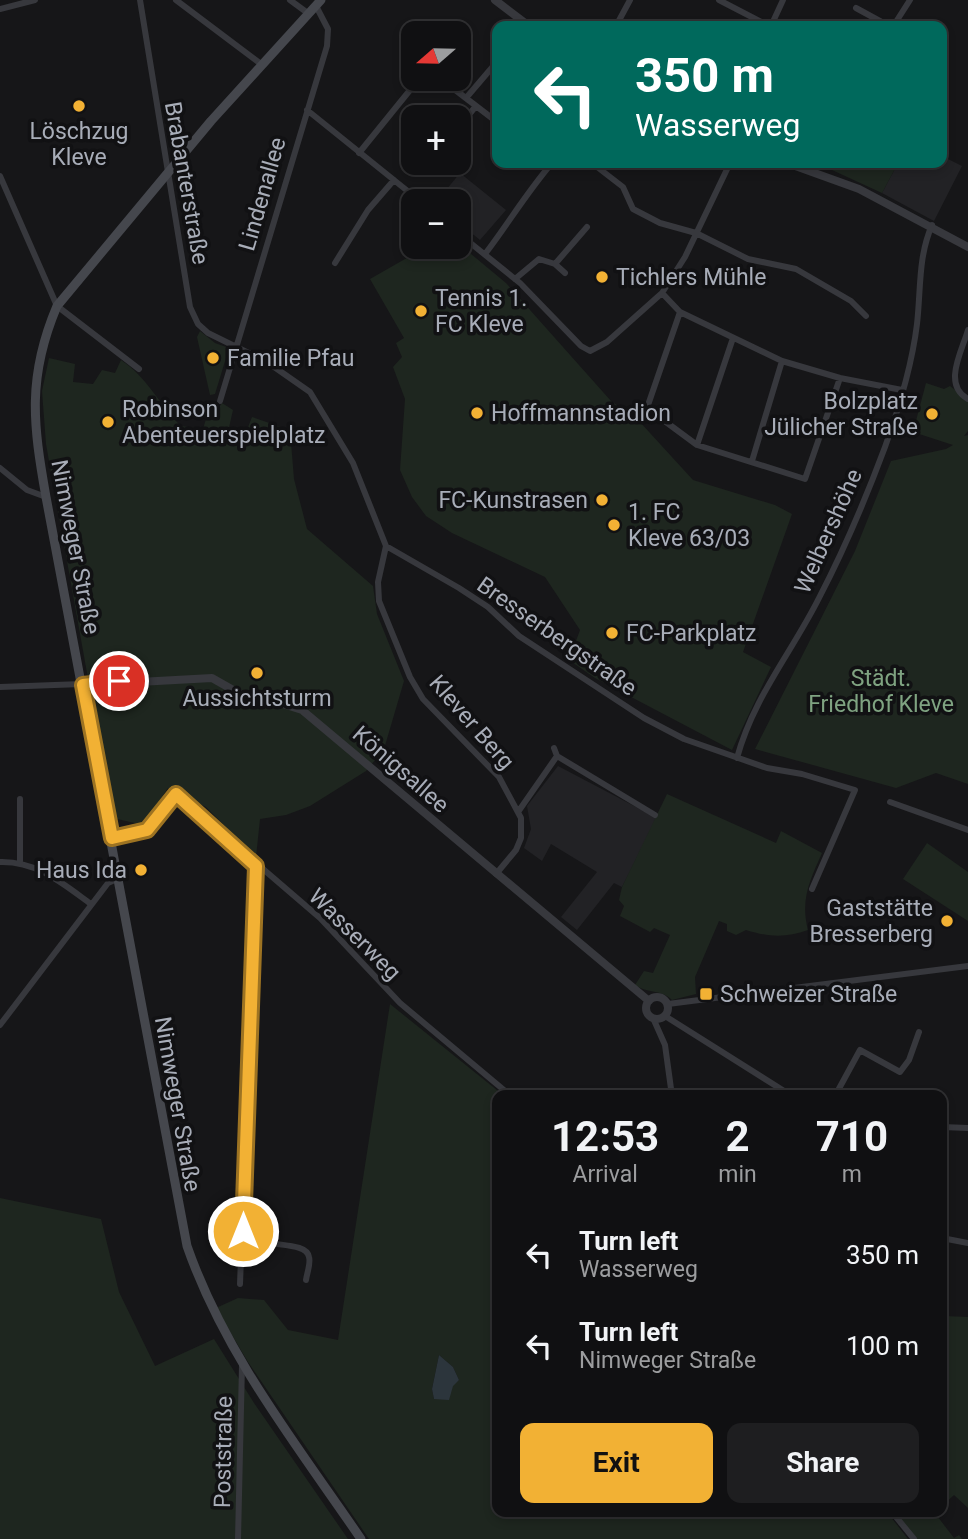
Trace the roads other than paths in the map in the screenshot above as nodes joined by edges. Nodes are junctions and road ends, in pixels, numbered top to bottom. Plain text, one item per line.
1 (35, 0) edge
2 (140, 0) edge
3 (176, 0) edge
4 (290, 0) edge
5 (495, 0) edge
6 (630, 0) edge
7 (719, 0) edge
8 (783, 0) edge
9 (910, 0) edge
10 (319, 3) edge
11 (856, 8) dead end
12 (0, 9) edge
13 (309, 14) junction
14 (522, 21) edge
15 (618, 21) edge
16 (760, 21) edge
17 (772, 21) edge
18 (880, 21) edge
19 (897, 21) edge
20 (261, 64) junction
21 (492, 68) edge
22 (409, 91) edge
23 (457, 91) edge
24 (466, 98) junction
25 (476, 106) junction
26 (307, 110) junction
27 (471, 112) edge
28 (492, 118) edge
29 (359, 153) junction
30 (546, 168) edge
31 (598, 168) edge
32 (728, 168) edge
33 (801, 168) edge
34 (168, 173) junction
35 (0, 176) edge
36 (394, 180) junction
37 (405, 189) edge
38 (932, 225) junction
39 (587, 227) dead end
40 (696, 233) junction
41 (471, 243) edge
42 (968, 247) edge
43 (485, 254) junction
44 (335, 263) dead end
45 (555, 264) junction
46 (565, 273) dead end
47 (515, 279) junction
48 (662, 293) junction
49 (57, 306) junction
50 (680, 312) junction
51 (866, 316) dead end
52 (968, 330) edge
53 (733, 338) junction
54 (237, 346) junction
55 (782, 361) junction
56 (139, 369) dead end
57 (840, 378) junction
58 (902, 390) junction
59 (968, 398) edge
60 (219, 401) dead end
61 (697, 445) junction
62 (752, 461) junction
63 (0, 467) edge
64 (46, 497) junction
65 (386, 546) junction
66 (83, 685) junction
67 (0, 687) edge
68 (554, 748) dead end
69 (557, 756) junction
70 (737, 758) junction
71 (20, 799) dead end
72 (890, 802) dead end
73 (518, 812) junction
74 (655, 815) dead end
75 (968, 830) edge
76 (112, 838) junction
77 (20, 861) junction
78 (0, 862) edge
79 (256, 866) junction
80 (496, 874) junction
81 (119, 878) junction
82 (811, 889) dead end
83 (92, 904) junction
84 (968, 966) edge
85 (649, 1001) junction
86 (668, 1004) junction
87 (665, 1016) junction
88 (653, 1018) junction
89 (0, 1025) edge
90 (919, 1032) dead end
91 (504, 1090) edge
92 (671, 1090) edge
93 (782, 1090) edge
94 (838, 1090) edge
95 (947, 1128) edge
96 (968, 1128) edge
97 (243, 1231) junction
98 (947, 1239) edge
99 (968, 1243) edge
100 (306, 1280) dead end
101 (240, 1284) dead end
102 (242, 1365) junction
103 (896, 1517) edge
104 (238, 1539) edge
105 (361, 1539) edge
106 (914, 1539) edge

1 - 12 street
2 - 34 street, Brabanterstraße
3 - 20 street
4 - 13 street
5 - 14 street
6 - 15 street
7 - 16 street
8 - 17 street
9 - 19 street
10 - 13 main road, Nimweger Straße
10 - 26 street, Lindenallee
11 - 18 street
13 - 20 main road, Nimweger Straße
20 - 34 main road, Nimweger Straße
21 - 24 street
22 - 29 street
23 - 24 street
24 - 25 street
25 - 27 street
25 - 28 street
26 - 29 street
26 - 54 street, Lindenallee
29 - 36 street
30 - 43 street
31 - 40 street
32 - 40 street
33 - 38 street
34 - 49 main road, Nimweger Straße
34 - 54 street, Brabanterstraße
35 - 49 street
36 - 37 street
36 - 44 street
38 - 42 street
38 - 58 street, Welbershöhe
39 - 45 street
40 - 48 street
40 - 51 street
41 - 43 street
43 - 47 street
45 - 46 street
45 - 47 street
47 - 48 street
48 - 50 street
49 - 56 street
49 - 64 main road, Nimweger Straße
50 - 53 street
50 - 61 street
52 - 59 street
53 - 55 street
53 - 61 street
54 - 60 street, Lindenallee
54 - 65 street
55 - 57 street
55 - 62 street
57 - 58 street
57 - 62 street
58 - 70 street, Welbershöhe
61 - 62 street
63 - 64 street
64 - 66 main road, Nimweger Straße
65 - 70 street, Bresserbergstraße
65 - 73 street, Klever Berg
66 - 67 street
66 - 76 main road, Nimweger Straße
66 - 80 street, Königsallee
68 - 69 street
69 - 73 street
69 - 74 street
70 - 82 street, Bresserbergstraße
71 - 77 street
72 - 75 street
73 - 80 street, Klever Berg
76 - 79 street, Wasserweg
76 - 81 main road, Nimweger Straße
77 - 78 street
77 - 83 street
79 - 91 street, Wasserweg
79 - 97 street
80 - 85 street, Königsallee
81 - 83 street
81 - 102 main road, Nimweger Straße
83 - 89 street
84 - 86 street
85 - 86 street
85 - 88 street
86 - 87 street
87 - 88 street
87 - 93 street
88 - 92 street
90 - 94 street
95 - 96 street
97 - 100 street
97 - 101 street
98 - 99 street
102 - 104 street, Poststraße
102 - 105 main road, Nimweger Straße
103 - 106 street

